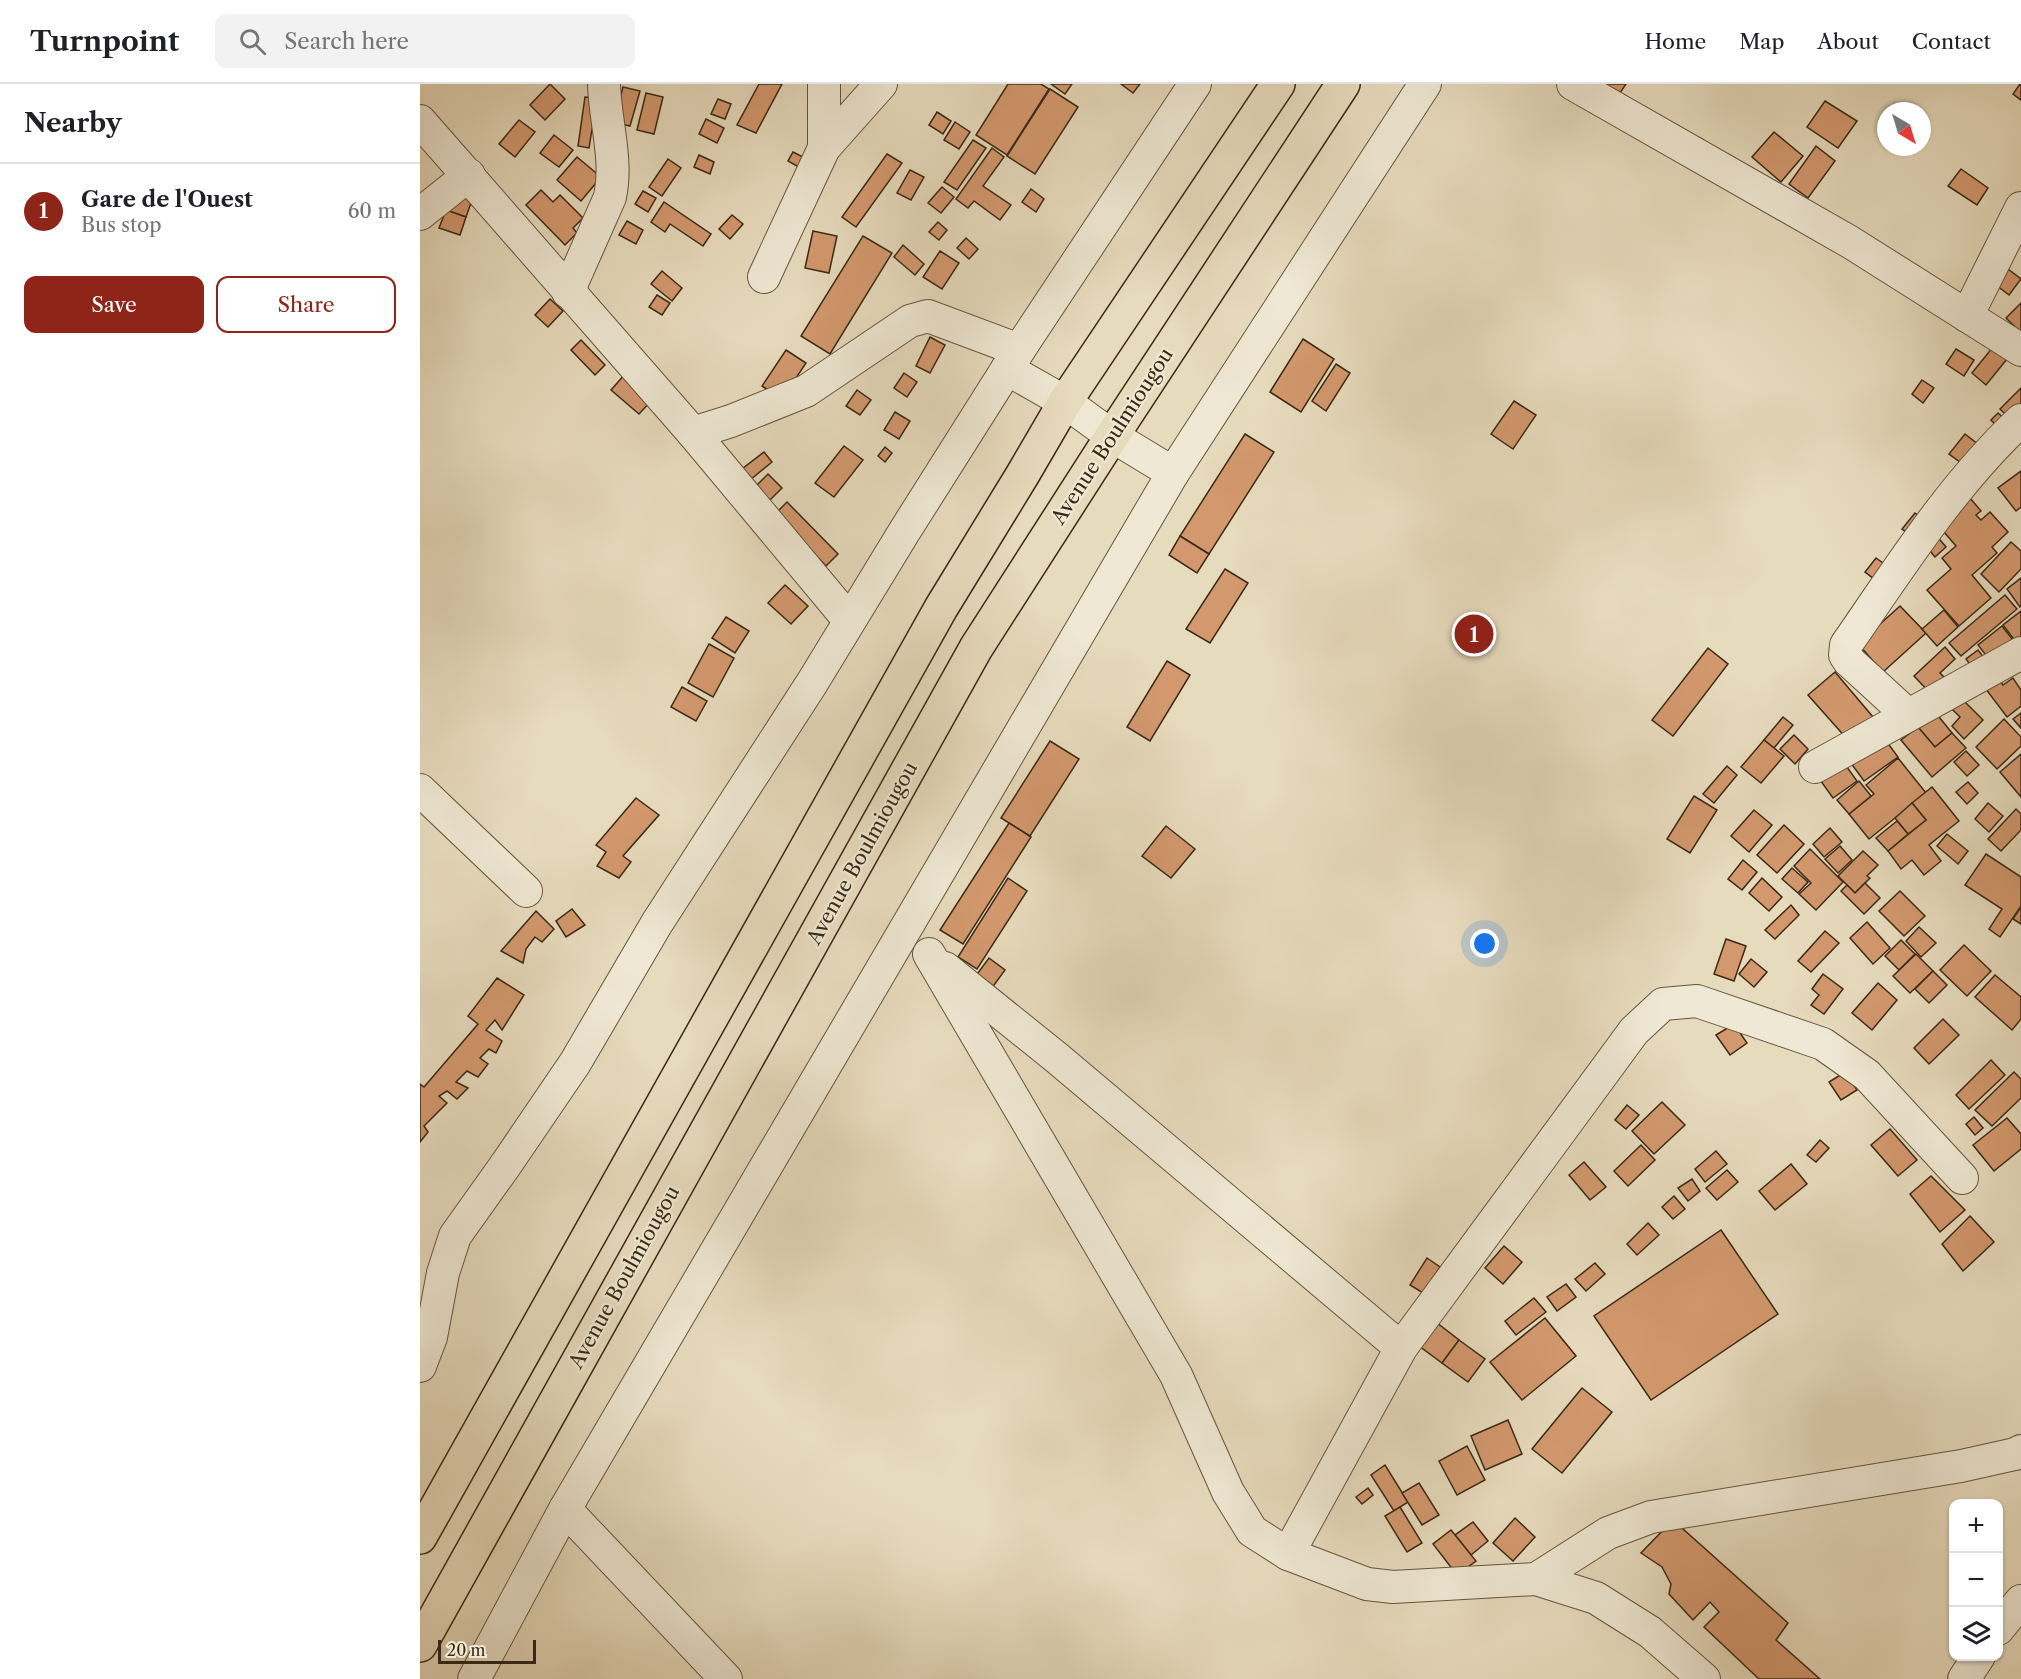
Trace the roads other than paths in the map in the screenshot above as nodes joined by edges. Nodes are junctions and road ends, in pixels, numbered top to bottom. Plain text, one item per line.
1 (604, 84) edge
2 (824, 84) edge
3 (881, 84) edge
4 (1195, 84) edge
5 (1278, 84) edge
6 (1343, 84) edge
7 (1425, 84) edge
8 (1573, 84) edge
9 (420, 121) edge
10 (824, 148) junction
11 (469, 175) junction
12 (2021, 208) edge
13 (420, 214) edge
14 (764, 278) dead end
15 (568, 292) junction
16 (1966, 316) junction
17 (2021, 350) edge
18 (1013, 360) junction
19 (1065, 402) junction
20 (2021, 420) edge
21 (693, 433) junction
22 (1112, 436) junction
23 (1173, 473) junction
24 (849, 620) junction
25 (2021, 653) edge
26 (1908, 715) junction
27 (1815, 767) dead end
28 (420, 790) edge
29 (526, 891) dead end
30 (903, 933) junction
31 (929, 954) junction
32 (1962, 1178) dead end
33 (1401, 1348) junction
34 (420, 1366) edge
35 (2021, 1451) edge
36 (565, 1509) junction
37 (420, 1537) edge
38 (1288, 1554) junction
39 (1536, 1579) junction
40 (2021, 1601) edge
41 (2003, 1623) edge
42 (420, 1645) edge
43 (1976, 1661) edge
44 (474, 1679) edge
45 (726, 1679) edge
46 (1704, 1679) edge
47 (1964, 1679) edge

1 - 15 street
2 - 10 street
3 - 10 street
4 - 18 street
5 - 19 highway
6 - 22 highway, Avenue Boulmiougou
7 - 23 street
8 - 16 street
9 - 11 street
10 - 14 street
11 - 13 street
11 - 15 street
12 - 16 street
15 - 21 street
16 - 17 street
18 - 19 street
18 - 21 street
18 - 24 street
19 - 22 street
19 - 37 highway
20 - 26 street
21 - 24 street
22 - 23 street
22 - 42 highway, Avenue Boulmiougou
23 - 30 street
24 - 34 street
25 - 26 street
26 - 27 street
28 - 29 street
30 - 31 street
30 - 36 street
31 - 33 street
31 - 38 street
32 - 33 street
33 - 38 street
35 - 39 street
36 - 44 street
36 - 45 street
38 - 39 street
39 - 46 street
40 - 41 street
43 - 47 street

